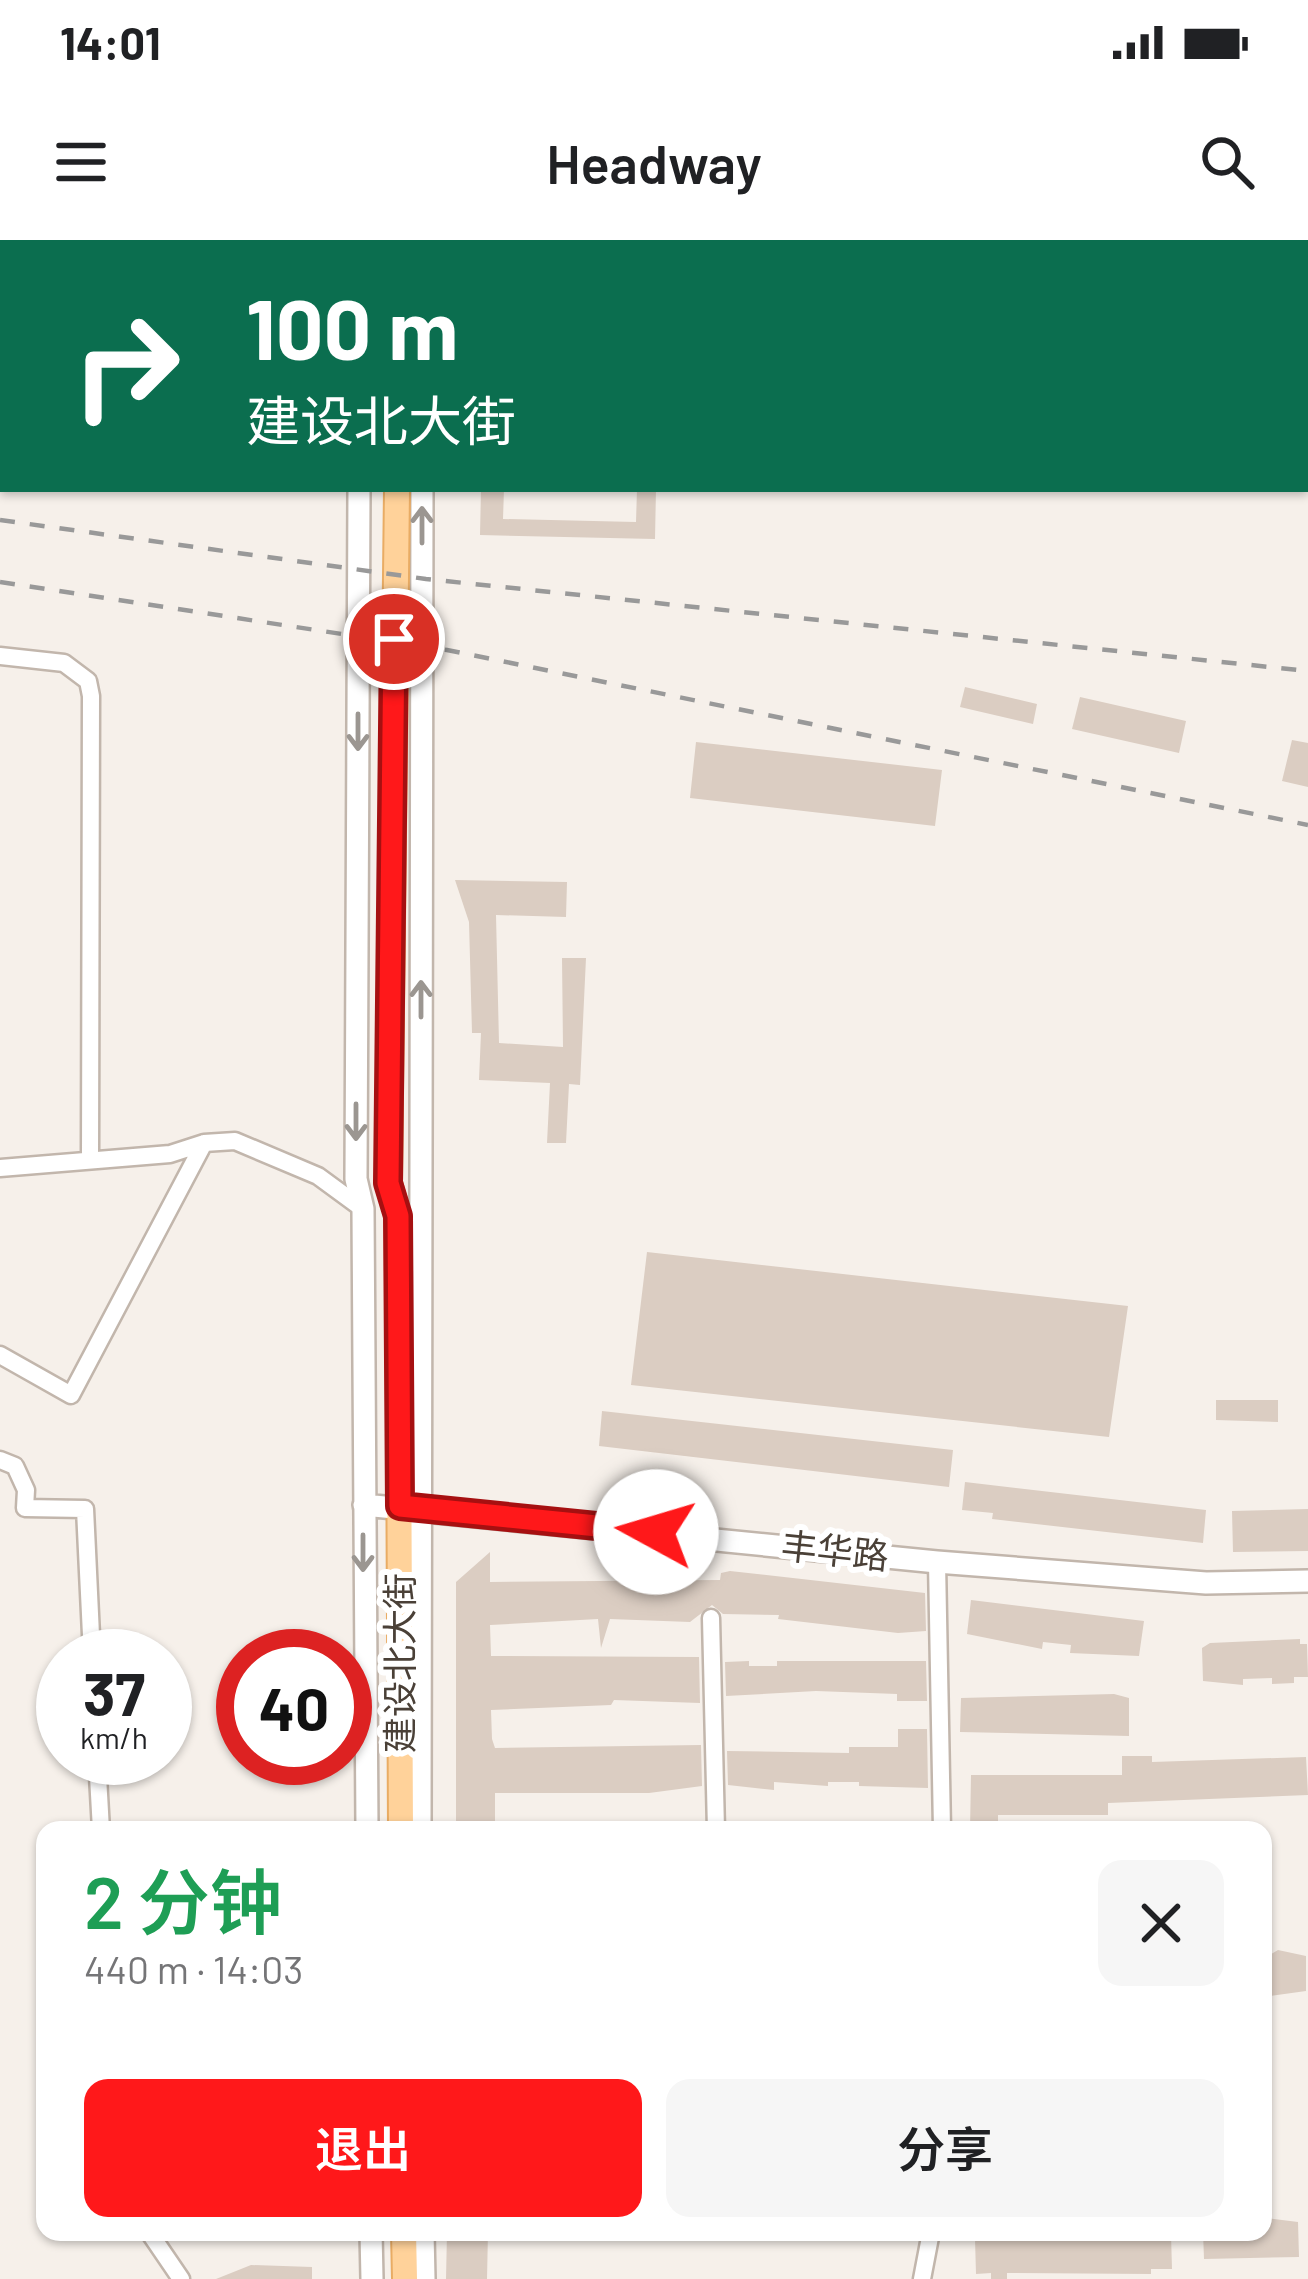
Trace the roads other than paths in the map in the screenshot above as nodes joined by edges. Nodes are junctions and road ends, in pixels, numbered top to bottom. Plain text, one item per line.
1 (359, 492) edge
2 (397, 492) edge
3 (422, 492) edge
4 (0, 656) edge
5 (205, 1142) junction
6 (90, 1160) junction
7 (0, 1168) edge
8 (363, 1209) junction
9 (0, 1355) edge
10 (0, 1460) edge
11 (392, 1506) junction
12 (937, 1562) junction
13 (1308, 1581) edge
14 (711, 1618) dead end
15 (91, 1629) edge
16 (98, 1785) edge
17 (100, 1821) edge
18 (368, 1821) edge
19 (386, 1821) edge
20 (401, 1821) edge
21 (419, 1821) edge
22 (716, 1821) edge
23 (942, 1821) edge
24 (155, 2241) edge
25 (371, 2241) edge
26 (388, 2241) edge
27 (404, 2241) edge
28 (423, 2241) edge
29 (929, 2241) edge
30 (182, 2279) edge
31 (372, 2279) edge
32 (388, 2279) edge
33 (405, 2279) edge
34 (424, 2279) edge
35 (922, 2279) edge

1 -> 8 street
2 - 11 main road, 建设北大街
11 -> 3 street
4 - 6 street
5 - 6 street
5 - 8 street
5 - 9 street
6 - 7 street
8 - 11 street
10 - 15 street
11 - 12 street, 丰华路
11 -> 18 street
11 - 19 main road
11 - 20 main road, 建设北大街
11 - 21 street
12 - 13 street, 丰华路
12 - 23 street
14 - 22 street
16 - 17 street
24 - 30 street
25 - 31 street
26 - 32 main road
27 - 33 main road
28 - 34 street
29 - 35 street

